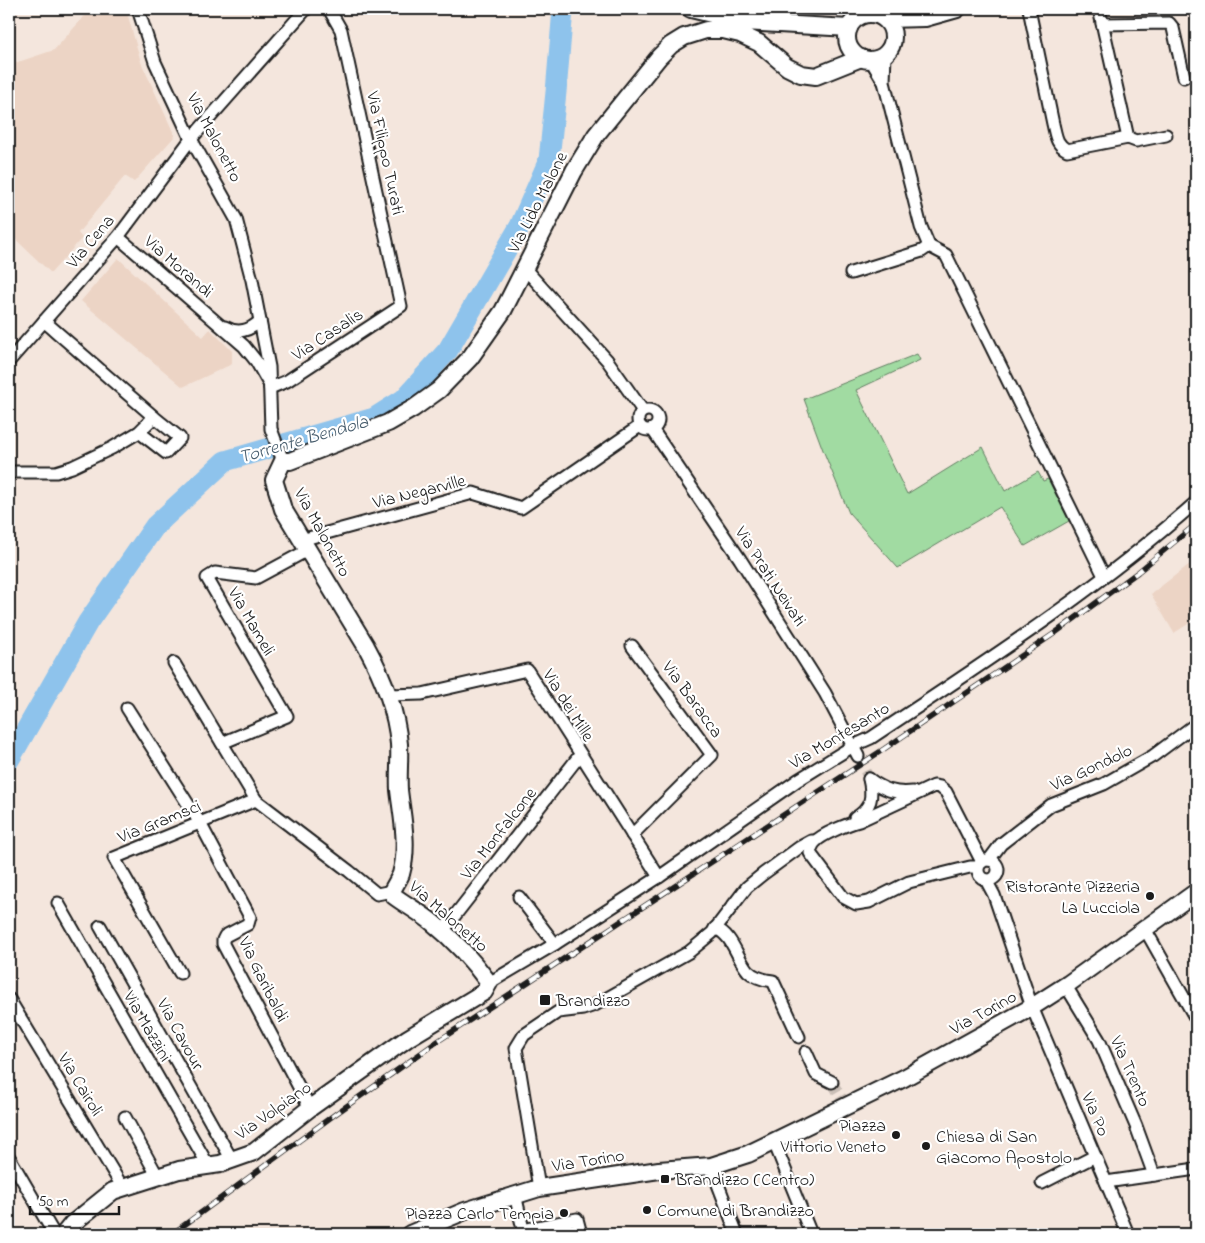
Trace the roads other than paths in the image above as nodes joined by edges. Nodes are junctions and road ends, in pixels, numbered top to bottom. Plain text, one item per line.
1 (138, 9) edge
2 (306, 9) edge
3 (329, 9) edge
4 (691, 9) edge
5 (957, 9) edge
6 (1029, 9) edge
7 (1099, 9) edge
8 (925, 18) junction
9 (885, 19) junction
10 (1102, 24) junction
11 (849, 36) junction
12 (893, 38) junction
13 (872, 57) junction
14 (837, 66) junction
15 (1184, 77) dead end
16 (1166, 135) dead end
17 (1128, 138) junction
18 (192, 139) junction
19 (118, 237) junction
20 (929, 246) junction
21 (525, 269) junction
22 (851, 273) dead end
23 (401, 306) joint
24 (44, 321) junction
25 (260, 321) junction
26 (218, 322) junction
27 (9, 342) edge
28 (18, 350) junction
29 (9, 361) edge
30 (270, 388) junction
31 (643, 411) junction
32 (154, 417) junction
33 (640, 426) junction
34 (652, 429) junction
35 (139, 432) junction
36 (281, 457) junction
37 (9, 472) edge
38 (1196, 502) edge
39 (305, 545) junction
40 (1104, 576) junction
41 (632, 646) dead end
42 (174, 663) dead end
43 (388, 694) junction
44 (126, 708) dead end
45 (1196, 724) edge
46 (222, 743) junction
47 (856, 751) junction
48 (580, 755) junction
49 (923, 791) junction
50 (256, 800) junction
51 (200, 823) junction
52 (849, 823) junction
53 (632, 835) junction
54 (816, 840) junction
55 (796, 851) junction
56 (810, 853) junction
57 (988, 868) junction
58 (659, 877) junction
59 (392, 891) junction
60 (1196, 892) edge
61 (518, 898) dead end
62 (58, 903) dead end
63 (100, 926) dead end
64 (715, 928) junction
65 (1144, 930) junction
66 (442, 932) junction
67 (555, 944) junction
68 (180, 972) dead end
69 (489, 983) junction
70 (1066, 986) junction
71 (9, 999) edge
72 (1032, 1007) junction
73 (1196, 1019) edge
74 (799, 1037) dead end
75 (806, 1052) dead end
76 (832, 1082) tunnel mouth
77 (310, 1108) junction
78 (124, 1118) dead end
79 (774, 1142) junction
80 (1095, 1156) junction
81 (9, 1157) edge
82 (232, 1160) junction
83 (208, 1166) junction
84 (710, 1166) junction
85 (1196, 1169) edge
86 (1154, 1175) junction
87 (158, 1176) junction
88 (1106, 1182) junction
89 (1042, 1183) dead end
90 (123, 1188) junction
91 (539, 1188) junction
92 (515, 1194) junction
93 (524, 1232) edge
94 (54, 1234) edge
95 (64, 1234) edge
96 (410, 1234) edge
97 (580, 1234) edge
98 (738, 1234) edge
99 (812, 1234) edge
100 (1128, 1234) edge

1 - 18 street, Via Malonetto
2 - 18 street, Via Cena
3 - 23 street, Via Filippo Turati
4 - 11 street
5 - 8 street
6 - 17 street
7 - 10 street
8 - 9 street
8 - 12 street
9 - 11 street
9 - 12 street
10 - 15 street
10 - 17 street
11 - 13 street
11 - 14 street
12 - 13 street
13 - 14 street, Via Lido Malone
13 - 20 street
14 - 21 street, Via Lido Malone
16 - 17 street
18 - 19 street, Via Cena
18 - 25 street, Via Malonetto
19 - 24 street, Via Cena
19 - 26 street, Via Morandi
20 - 22 street
20 - 40 street
21 - 31 street
21 - 36 street, Via Lido Malone
23 - 30 street, Via Casalis
24 - 28 street, Via Cena
24 - 32 street
25 - 26 street, Via Morandi
25 - 30 street, Via Malonetto
26 - 30 street, Via Morandi
27 - 28 street
28 - 29 street, Via Cena
30 - 36 street, Via Malonetto
31 - 33 street
31 - 34 street
32 - 35 street
32 - 35 street
33 - 34 street
33 - 39 street, Via Negarville
34 - 47 street, Via Prati Neivati
35 - 37 street
36 - 39 street, Via Malonetto
38 - 40 street, Via Montesanto
39 - 43 street, Via Malonetto
39 - 46 street, Via Mameli
40 - 47 street, Via Montesanto
41 - 53 street, Via Baracca
42 - 46 street
43 - 48 street, Via dei Mille
43 - 59 street, Via Malonetto
44 - 51 street, Via Garibaldi
45 - 57 street, Via Gondolo
46 - 50 street
47 - 58 street, Via Montesanto
48 - 53 street, Via dei Mille
48 - 66 street, Via Monfalcone
49 - 52 street
49 - 52 street
49 - 57 street
50 - 51 street, Via Gramsci
50 - 59 street
51 - 68 street, Via Gramsci
51 - 77 street, Via Garibaldi
52 - 54 street
53 - 58 street, Via dei Mille
54 - 55 street
54 - 56 street
55 - 56 street
55 - 64 street
56 - 57 street
57 - 72 street, Via Gondolo
58 - 67 street, Via Montesanto
59 - 66 street, Via Malonetto
60 - 65 street, Via Torino
61 - 67 street
62 - 83 street, Via Mazzini
63 - 82 street, Via Cavour
64 - 74 street
64 - 91 street
65 - 70 street, Via Torino
65 - 73 street
66 - 69 street, Via Malonetto
67 - 69 street, Via Montesanto
69 - 77 street, Via Volpiano
70 - 72 street, Via Torino
70 - 86 street, Via Trento
71 - 90 street, Via Cairoli
72 - 79 street, Via Torino
72 - 80 street, Via Po
75 - 76 street
77 - 82 street, Via Volpiano
78 - 87 street
79 - 84 street, Via Torino
79 - 99 street
80 - 88 street, Via Po
80 - 89 street
81 - 94 street
82 - 83 street, Via Volpiano
83 - 87 street, Via Volpiano
84 - 91 street, Via Torino
84 - 98 street
85 - 86 street
86 - 88 street
87 - 90 street, Via Volpiano
88 - 100 street, Via Po
90 - 95 street, Via Volpiano
91 - 92 street, Via Torino
92 - 93 street
92 - 96 street, Via Torino
93 - 97 street

